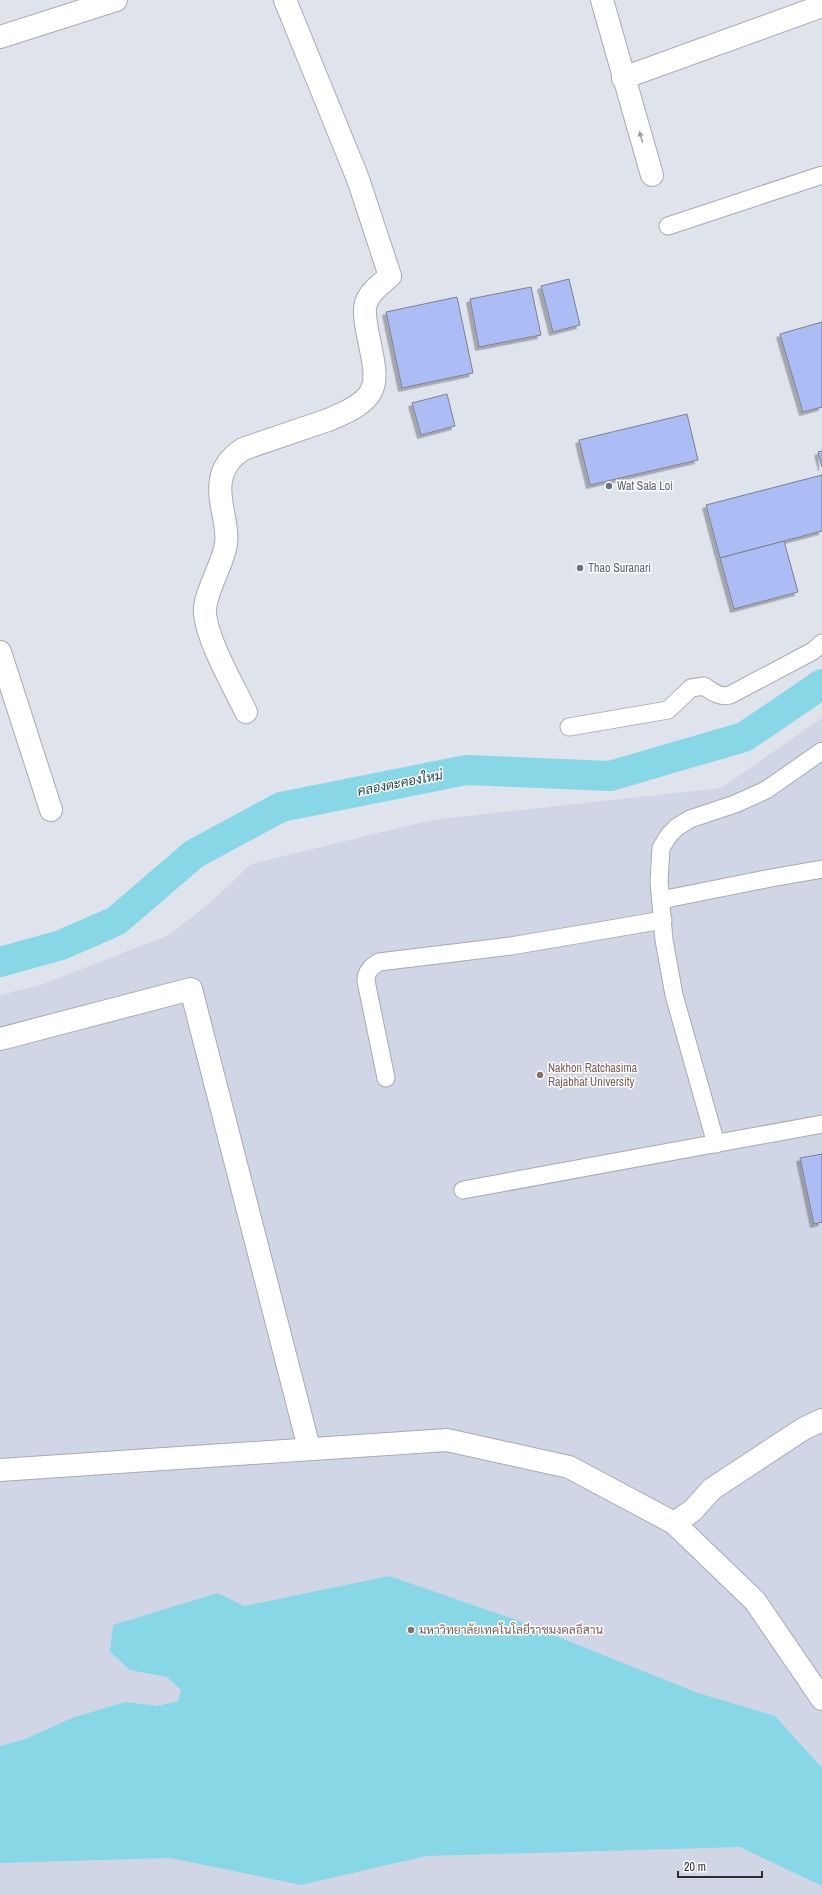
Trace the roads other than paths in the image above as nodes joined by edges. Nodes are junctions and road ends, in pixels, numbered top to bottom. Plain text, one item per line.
1 (116, 0) edge
2 (285, 0) edge
3 (602, 0) edge
4 (822, 6) edge
5 (0, 37) edge
6 (623, 78) junction
7 (652, 175) dead end
8 (822, 175) edge
9 (668, 226) dead end
10 (822, 643) edge
11 (0, 652) edge
12 (246, 712) dead end
13 (569, 727) dead end
14 (822, 751) edge
15 (51, 810) dead end
16 (822, 869) edge
17 (661, 900) junction
18 (663, 920) junction
19 (0, 1039) edge
20 (386, 1078) dead end
21 (822, 1124) edge
22 (716, 1144) junction
23 (463, 1190) dead end
24 (822, 1420) edge
25 (310, 1448) junction
26 (0, 1470) edge
27 (674, 1523) junction
28 (822, 1699) edge

1 - 5 street
2 - 12 street
3 - 6 street
4 - 6 street
7 -> 6 street
8 - 9 lane
10 - 13 lane
11 - 15 street
14 - 17 lane
16 - 17 lane
17 - 18 lane
18 - 20 lane
18 - 22 lane
19 - 25 street
21 - 22 lane
22 - 23 lane
24 - 27 street
25 - 26 street
25 - 27 street
27 - 28 street

